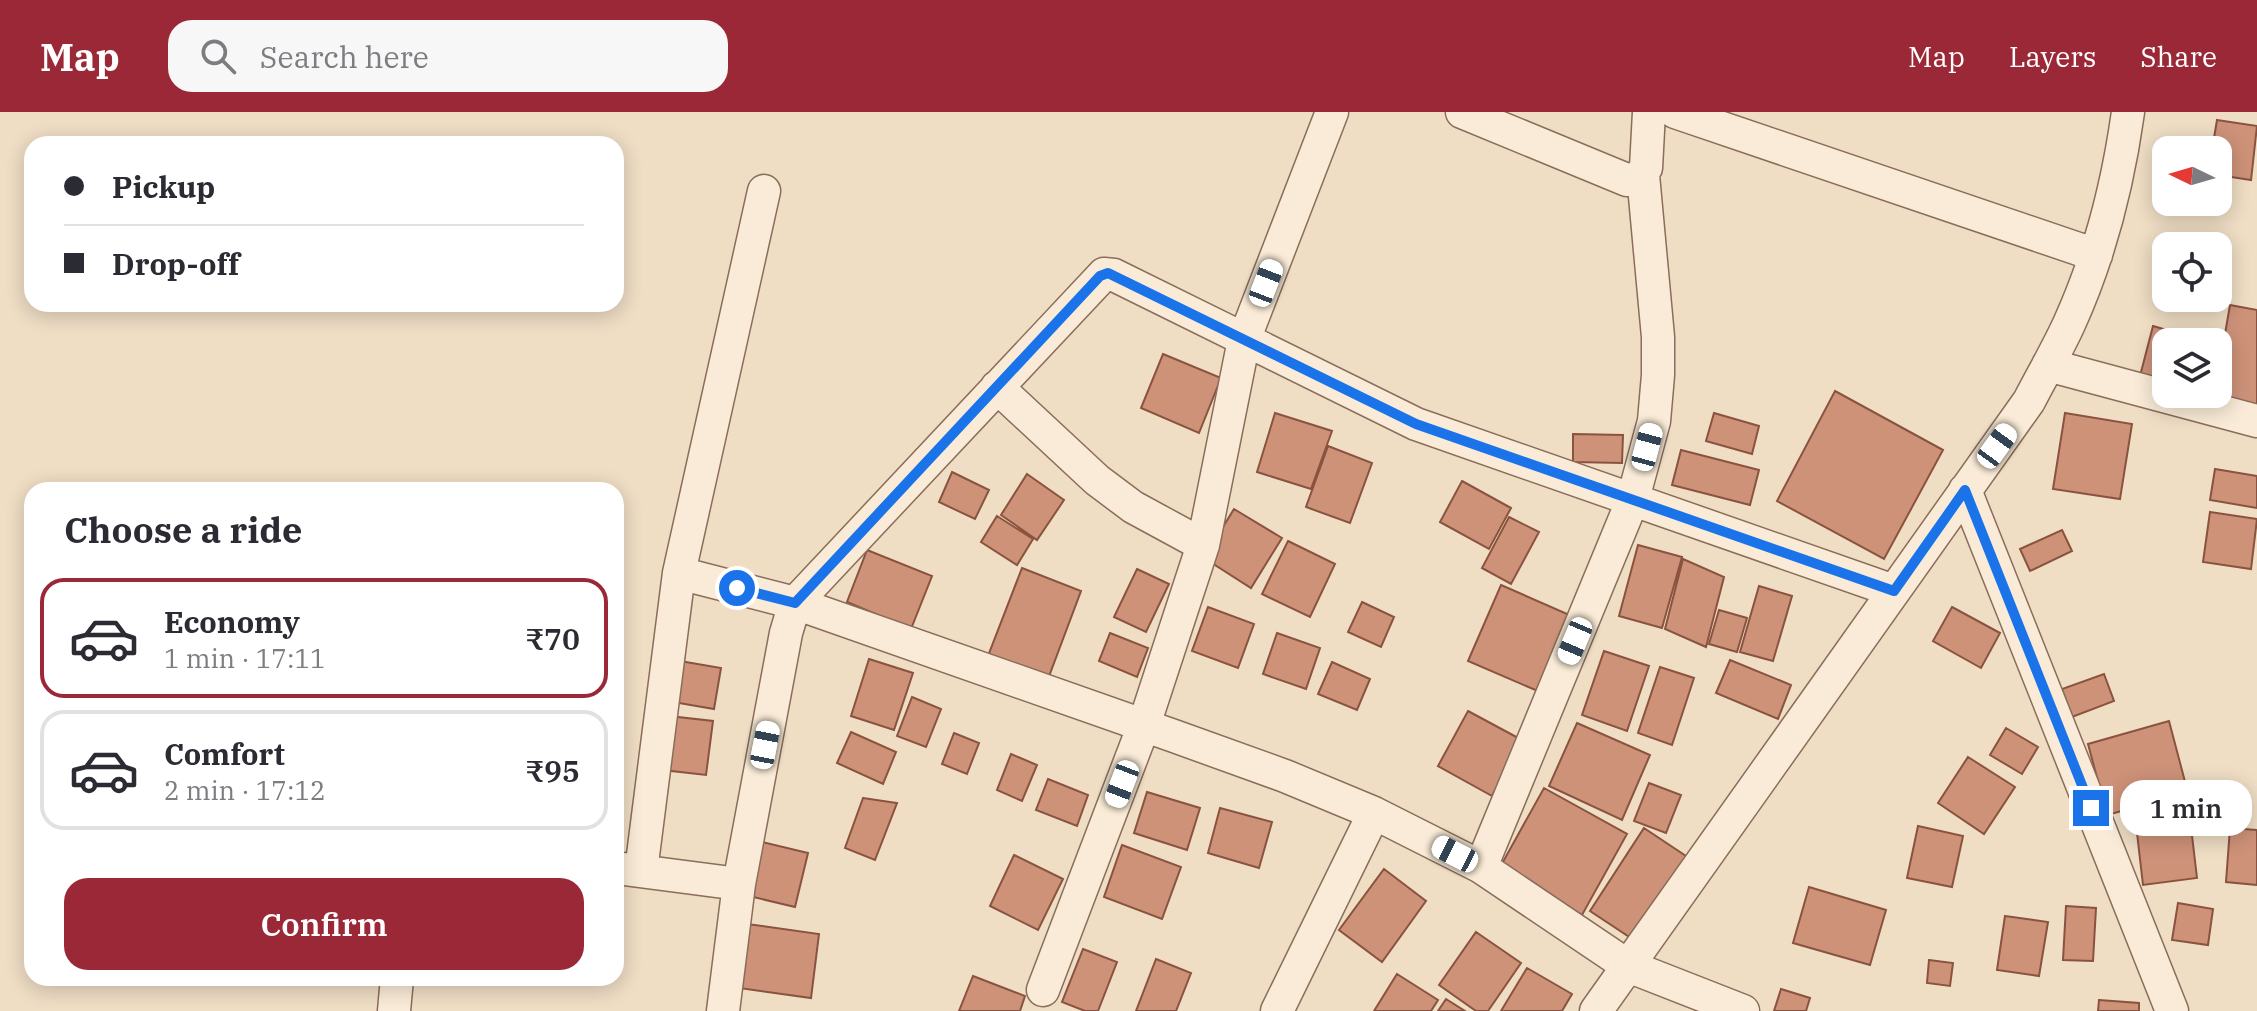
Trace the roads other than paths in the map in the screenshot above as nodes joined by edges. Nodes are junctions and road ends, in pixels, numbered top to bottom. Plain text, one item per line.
1 (1332, 112) edge
2 (1462, 112) edge
3 (1649, 112) edge
4 (1675, 112) edge
5 (2128, 112) edge
6 (1739, 123) edge
7 (1643, 175) junction
8 (764, 191) dead end
9 (2096, 255) junction
10 (1244, 340) junction
11 (2048, 365) junction
12 (997, 387) junction
13 (2257, 421) edge
14 (1965, 490) junction
15 (1633, 499) junction
16 (1203, 545) junction
17 (679, 573) junction
18 (1894, 591) junction
19 (795, 603) junction
20 (1144, 725) junction
21 (1374, 813) junction
22 (1481, 867) junction
23 (628, 870) edge
24 (739, 884) junction
25 (1628, 966) junction
26 (396, 986) edge
27 (1043, 990) dead end
28 (394, 1011) edge
29 (723, 1011) edge
30 (1277, 1011) edge
31 (1596, 1011) edge
32 (1743, 1011) edge
33 (2172, 1011) edge

1 - 10 street
2 - 7 street
3 - 7 street
4 - 6 street
5 - 9 street
6 - 9 street
7 - 15 street
8 - 17 street
9 - 11 street
10 - 12 street
10 - 15 street
10 - 16 street
11 - 13 street
11 - 14 street
12 - 16 street
12 - 19 street
14 - 18 street
14 - 33 street
15 - 18 street
15 - 22 street
16 - 20 street
17 - 19 street
17 - 23 street
18 - 25 street
19 - 20 street
19 - 24 street
20 - 21 street
20 - 27 street
21 - 22 street
21 - 30 street
22 - 25 street
23 - 24 street
24 - 29 street
25 - 31 street
25 - 32 street
26 - 28 street

